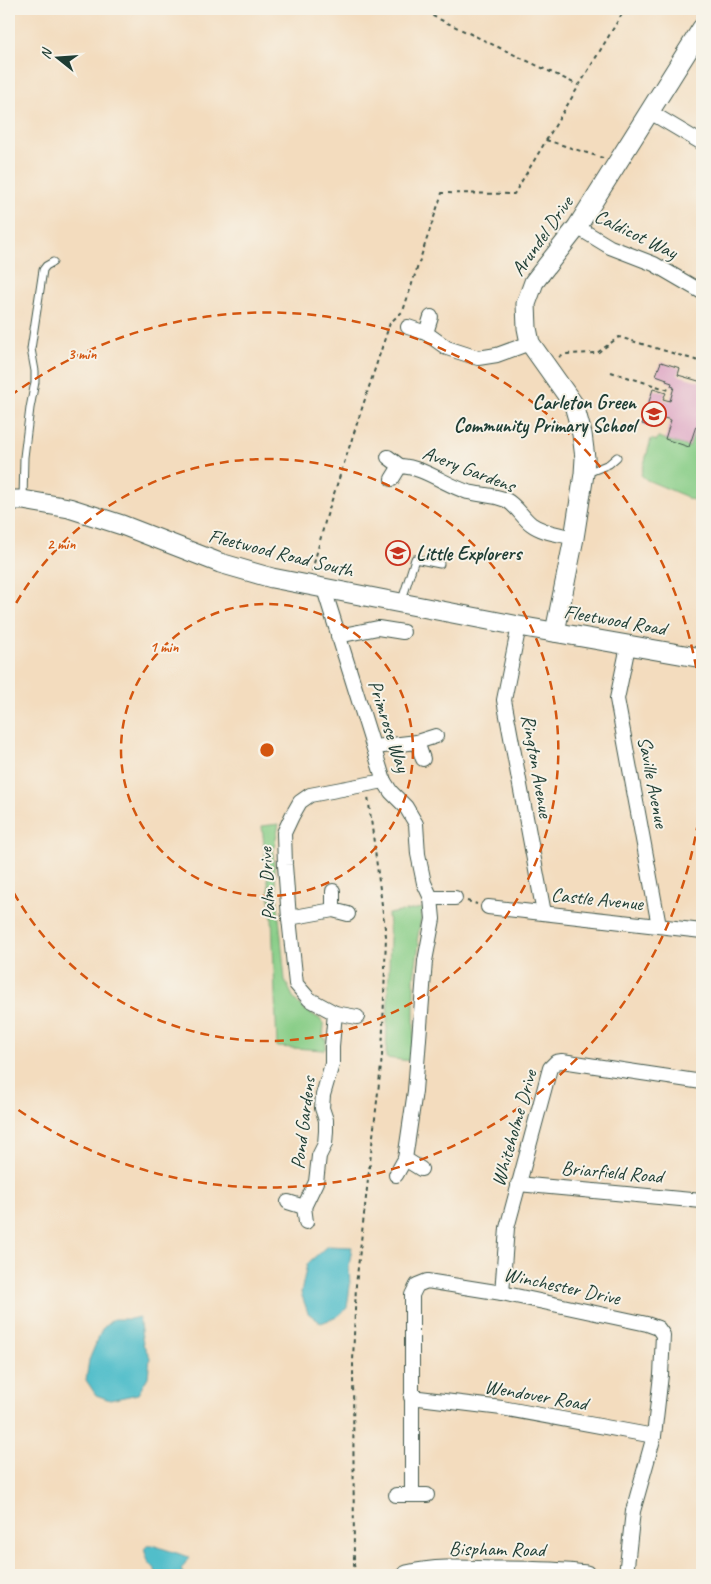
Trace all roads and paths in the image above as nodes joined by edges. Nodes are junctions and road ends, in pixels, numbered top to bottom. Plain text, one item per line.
1 (418, 9) edge
2 (625, 9) edge
3 (702, 28) edge
4 (579, 85) junction
5 (650, 112) junction
6 (546, 140) junction
7 (702, 144) edge
8 (618, 162) junction
9 (577, 228) junction
10 (53, 262) dead end
11 (702, 292) edge
12 (430, 318) dead end
13 (408, 327) dead end
14 (426, 333) junction
15 (530, 343) junction
16 (702, 362) edge
17 (545, 363) junction
18 (611, 372) dead end
19 (669, 390) dead end
20 (388, 457) dead end
21 (617, 457) dead end
22 (400, 466) junction
23 (584, 474) junction
24 (392, 479) dead end
25 (16, 500) edge
26 (574, 538) junction
27 (440, 564) dead end
28 (316, 587) junction
29 (401, 604) junction
30 (519, 626) junction
31 (403, 632) dead end
32 (555, 632) junction
33 (338, 636) junction
34 (628, 646) junction
35 (702, 658) edge
36 (436, 736) dead end
37 (417, 742) junction
38 (375, 747) junction
39 (423, 759) dead end
40 (384, 780) junction
41 (367, 784) junction
42 (333, 890) dead end
43 (432, 898) junction
44 (455, 898) joint
45 (488, 908) joint
46 (333, 910) junction
47 (544, 913) junction
48 (348, 914) dead end
49 (289, 918) junction
50 (659, 926) junction
51 (702, 931) edge
52 (335, 1013) junction
53 (357, 1017) dead end
54 (702, 1082) edge
55 (405, 1159) junction
56 (421, 1169) dead end
57 (396, 1175) dead end
58 (518, 1184) junction
59 (702, 1201) edge
60 (288, 1202) dead end
61 (304, 1206) junction
62 (306, 1222) dead end
63 (502, 1293) junction
64 (411, 1398) junction
65 (654, 1436) junction
66 (396, 1495) dead end
67 (412, 1495) junction
68 (427, 1495) dead end
69 (356, 1575) edge
70 (407, 1575) edge
71 (586, 1575) edge
72 (626, 1575) edge

1 - 4 path
2 - 4 path
3 - 5 street, Arundel Drive
4 - 6 path
5 - 7 street
5 - 8 street, Arundel Drive
6 - 8 path
6 - 28 path
8 - 9 street, Arundel Drive
9 - 11 street, Caldicot Way
9 - 15 street, Arundel Drive
10 - 25 lane
12 - 14 street
13 - 14 street
14 - 15 street
15 - 17 street, Arundel Drive
16 - 17 path
17 - 23 street, Arundel Drive
18 - 19 path
20 - 22 street, Avery Gardens
21 - 23 lane
22 - 24 street, Avery Gardens
22 - 26 street, Avery Gardens
23 - 26 street, Arundel Drive
25 - 28 street, Fleetwood Road South
26 - 32 street, Arundel Drive
27 - 29 lane
28 - 29 street, Fleetwood Road South
28 - 33 street, Primrose Way
29 - 30 street, Fleetwood Road South
30 - 32 street, Fleetwood Road
30 - 47 street, Rington Avenue
31 - 33 street
32 - 34 street, Fleetwood Road
33 - 38 street, Primrose Way
34 - 35 street, Fleetwood Road
34 - 50 street, Saville Avenue
36 - 37 street
37 - 38 street
37 - 39 street
38 - 40 street, Primrose Way
40 - 41 street, Palm Drive
40 - 43 street, Primrose Way
41 - 49 street, Palm Drive
41 - 69 path
42 - 46 street
43 - 44 street
43 - 55 street, Primrose Way
44 - 45 path
45 - 47 street, Castle Avenue
46 - 48 street
46 - 49 street
47 - 50 street, Castle Avenue
49 - 52 street, Palm Drive
50 - 51 street, Castle Avenue
52 - 53 street, Palm Drive
52 - 61 street, Pond Gardens
54 - 58 street, Whiteholme Drive
55 - 56 street
55 - 57 street, Primrose Way
58 - 59 street, Briarfield Road
58 - 63 street, Whiteholme Drive
60 - 61 street
61 - 62 street
63 - 64 street, Winchester Drive
63 - 65 street, Winchester Drive
64 - 65 street, Wendover Road
64 - 67 street, Winchester Drive
65 - 72 street, Winchester Drive
66 - 67 street
67 - 68 street
70 - 71 street, Bispham Road

